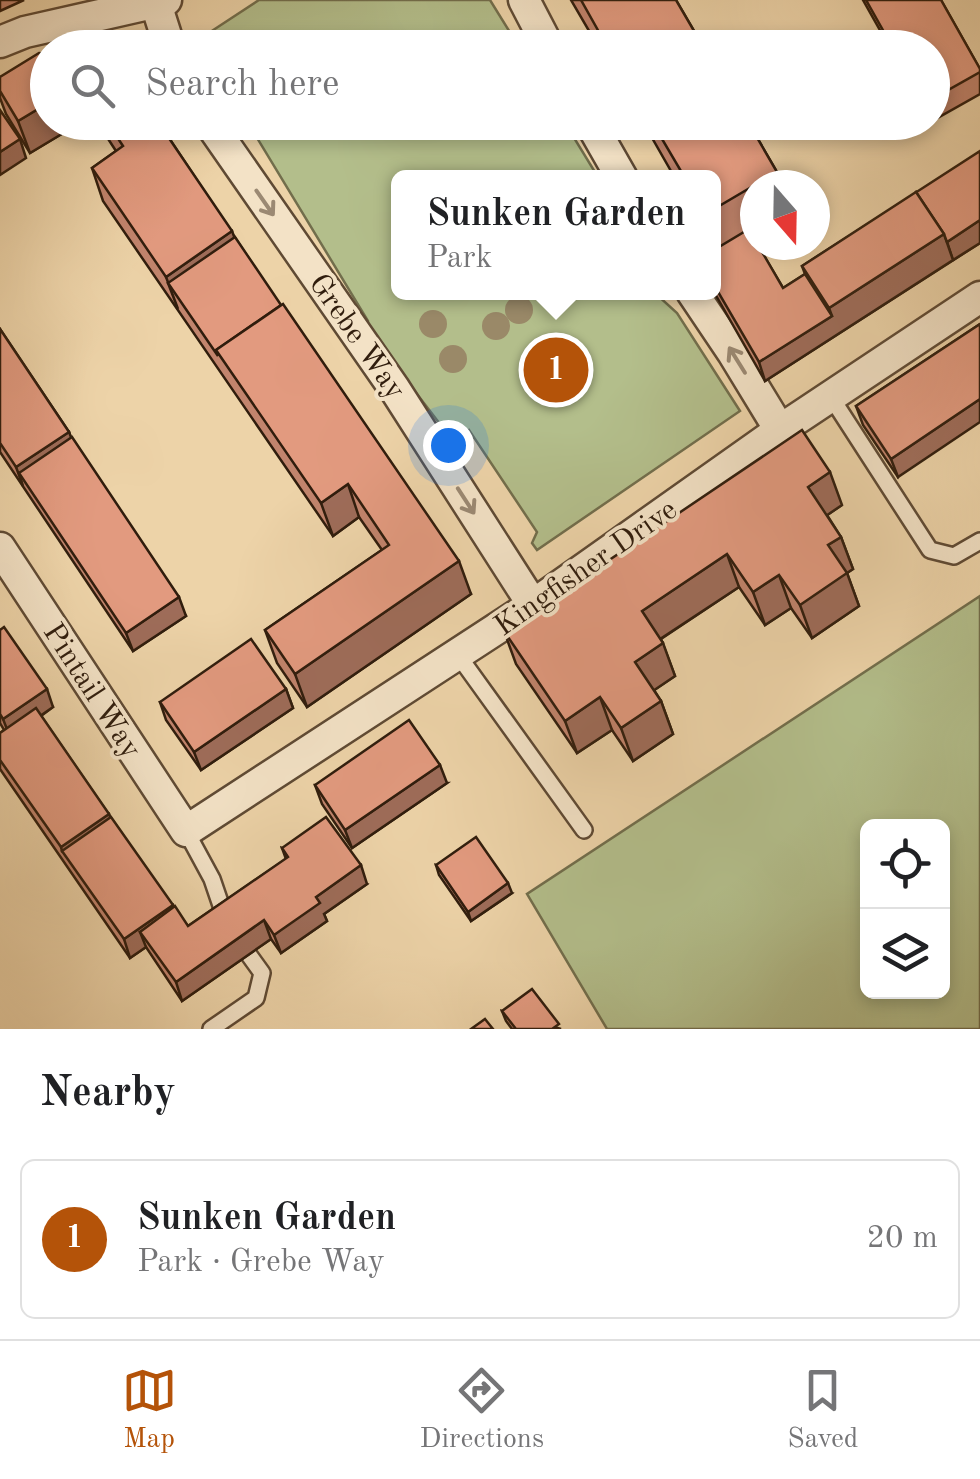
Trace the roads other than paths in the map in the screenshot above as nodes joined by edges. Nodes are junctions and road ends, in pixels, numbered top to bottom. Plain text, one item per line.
1 (524, 0) edge
2 (161, 2) edge
3 (34, 30) edge
4 (166, 30) edge
5 (540, 30) edge
6 (30, 31) edge
7 (0, 42) edge
8 (222, 140) edge
9 (600, 140) edge
10 (617, 170) edge
11 (980, 297) edge
12 (697, 300) edge
13 (831, 396) junction
14 (780, 430) junction
15 (980, 541) edge
16 (0, 548) edge
17 (532, 605) junction
18 (458, 655) junction
19 (584, 830) dead end
20 (186, 831) junction
21 (228, 923) edge
22 (248, 955) dead end
23 (210, 1029) edge

1 - 5 street
2 - 3 street
2 - 4 street
6 - 7 street
8 -> 17 street, Grebe Way
9 - 10 street
11 - 13 street, Kingfisher Drive
14 -> 12 street
13 - 14 street, Kingfisher Drive
13 - 15 lane
14 - 17 street, Kingfisher Drive
16 - 20 street, Pintail Way
17 - 18 street, Kingfisher Drive
18 - 19 lane
18 - 20 street, Kingfisher Drive
20 - 21 lane
22 - 23 lane

